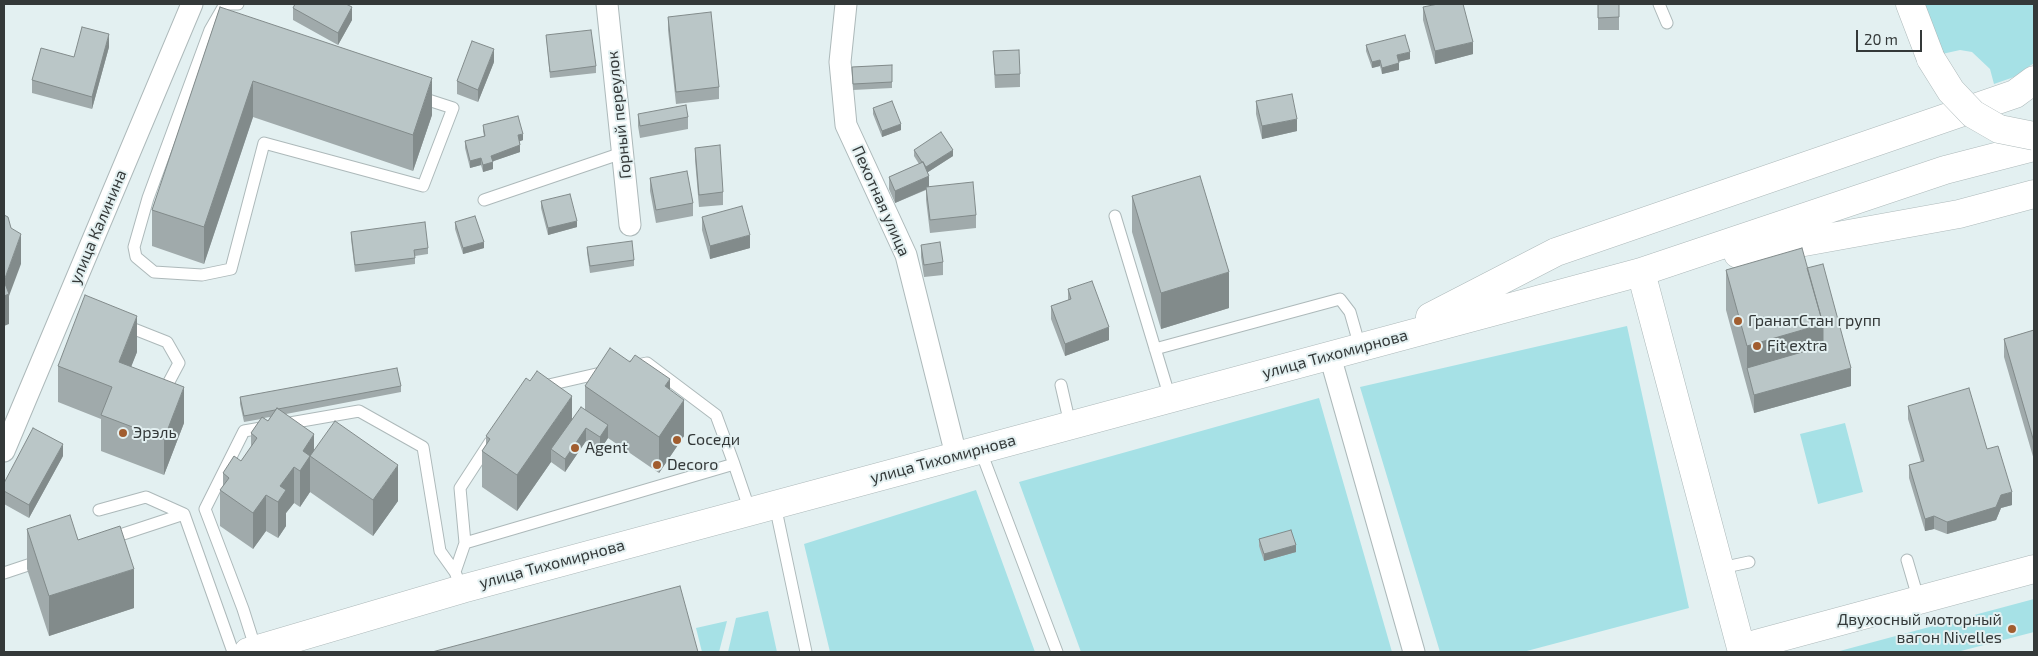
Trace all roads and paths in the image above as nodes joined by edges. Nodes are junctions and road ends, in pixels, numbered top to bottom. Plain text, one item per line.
1 (192, 4) edge
2 (224, 4) edge
3 (228, 4) edge
4 (238, 4) edge
5 (607, 4) edge
6 (846, 4) edge
7 (1660, 4) edge
8 (1910, 4) edge
9 (1667, 23) dead end
10 (2034, 80) edge
11 (406, 93) edge
12 (2034, 136) edge
13 (2034, 147) edge
14 (622, 153) junction
15 (2034, 194) edge
16 (484, 200) dead end
17 (1115, 216) dead end
18 (630, 226) dead end
19 (1641, 272) junction
20 (117, 322) edge
21 (1388, 339) junction
22 (1360, 347) junction
23 (1155, 349) junction
24 (1330, 356) junction
25 (1061, 385) dead end
26 (524, 391) edge
27 (162, 396) edge
28 (1170, 398) junction
29 (1070, 424) junction
30 (497, 431) edge
31 (4, 451) edge
32 (968, 452) junction
33 (734, 464) junction
34 (763, 508) junction
35 (99, 510) dead end
36 (184, 514) junction
37 (99, 542) edge
38 (464, 543) junction
39 (52, 557) edge
40 (1907, 560) dead end
41 (1749, 562) dead end
42 (1721, 568) junction
43 (2034, 569) edge
44 (4, 573) edge
45 (458, 581) junction
46 (1919, 601) junction
47 (1732, 650) edge
48 (246, 651) edge
49 (806, 652) edge
50 (1057, 652) edge
51 (1414, 652) edge

1 - 31 street, улица Калинина
2 - 11 lane
3 - 4 lane
5 - 14 street, Горный переулок
6 - 32 street, Пехотная улица
7 - 9 lane
8 - 12 main road, bridge
10 - 21 main road
13 - 19 main road
14 - 16 lane
14 - 18 street, Горный переулок
15 - 19 main road
17 - 23 lane
19 - 21 main road, улица Тихомирнова
19 - 42 main road
20 - 27 lane
21 - 22 main road, улица Тихомирнова
22 - 23 lane
22 - 24 main road, улица Тихомирнова
23 - 28 lane
24 - 28 main road, улица Тихомирнова
24 - 51 street
25 - 29 lane
26 - 33 lane
28 - 29 main road, улица Тихомирнова
29 - 32 main road, улица Тихомирнова
30 - 38 lane
32 - 34 main road, улица Тихомирнова
32 - 50 lane
33 - 34 lane
33 - 38 lane
34 - 45 main road, улица Тихомирнова
34 - 49 lane
35 - 36 lane
36 - 37 lane
36 - 48 lane
38 - 45 lane
39 - 44 lane
40 - 46 lane
41 - 42 lane
42 - 47 main road
43 - 46 main road
45 - 48 main road, улица Тихомирнова
45 - 48 lane
46 - 47 main road

